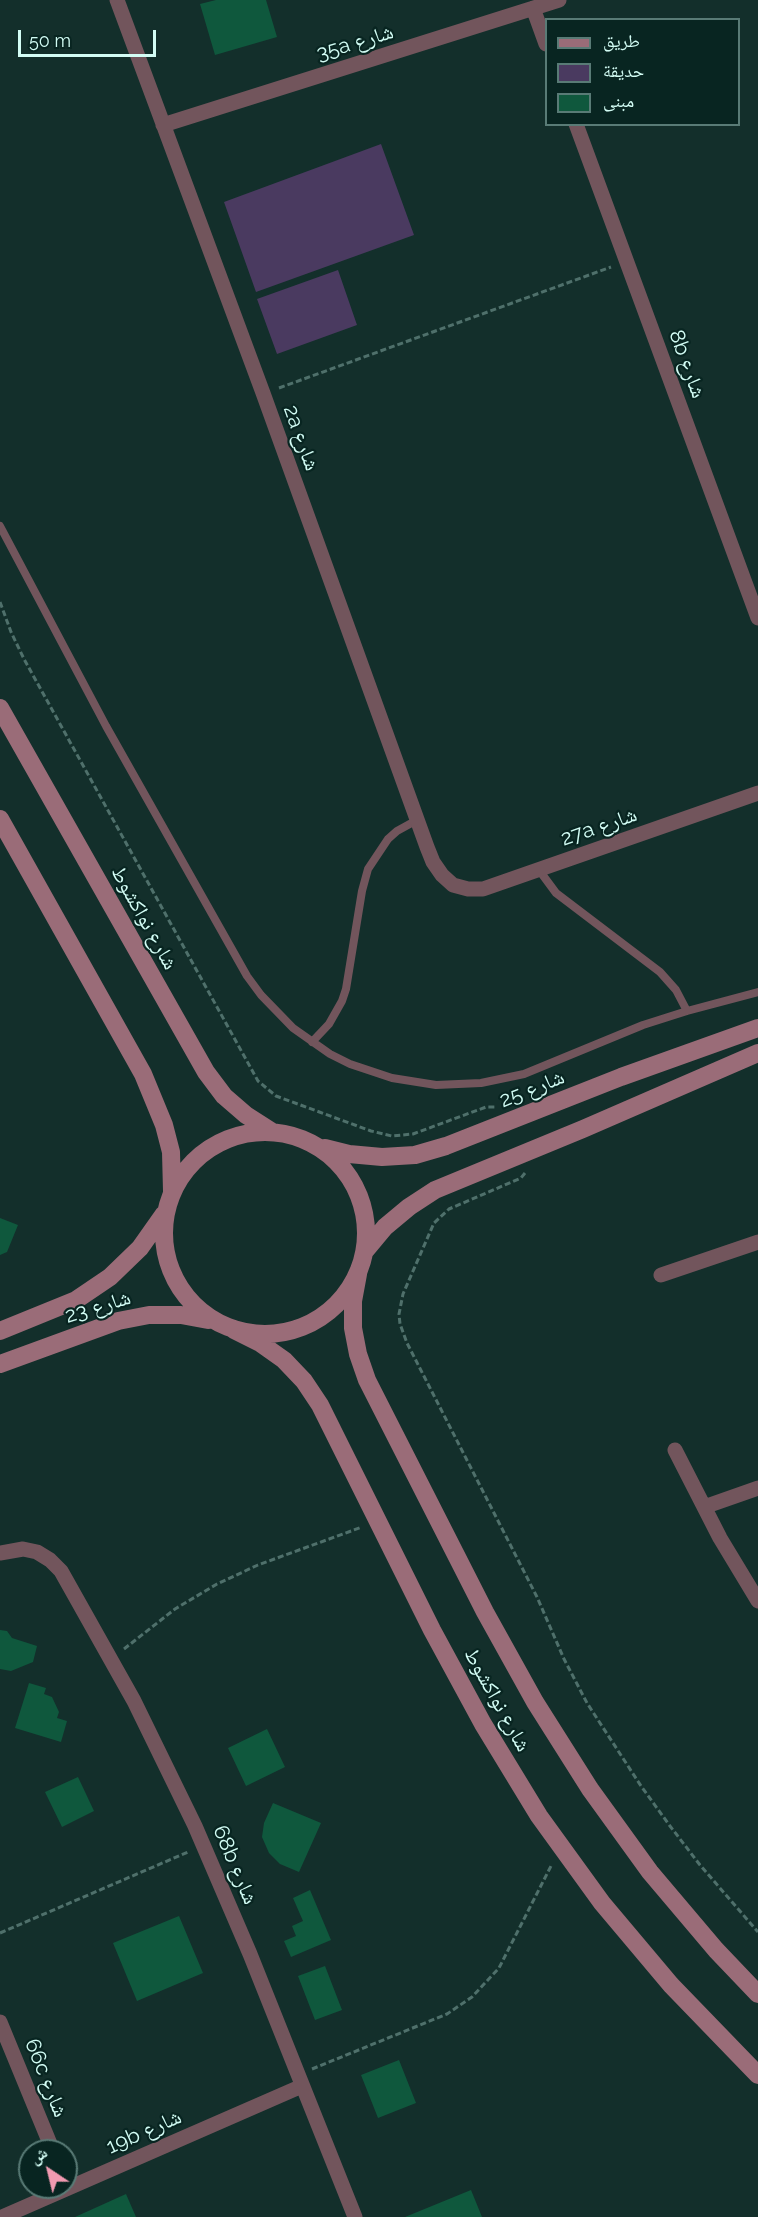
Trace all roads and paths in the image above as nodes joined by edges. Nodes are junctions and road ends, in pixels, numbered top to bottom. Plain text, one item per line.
1 (117, 0) edge
2 (559, 0) edge
3 (533, 8) junction
4 (545, 41) edge
5 (163, 125) junction
6 (577, 126) edge
7 (627, 261) junction
8 (263, 393) junction
9 (0, 526) edge
10 (0, 602) edge
11 (758, 618) edge
12 (0, 708) edge
13 (757, 795) edge
14 (0, 819) edge
15 (417, 820) junction
16 (539, 870) junction
17 (453, 885) joint
18 (758, 992) edge
19 (687, 1011) junction
20 (758, 1028) edge
21 (312, 1042) junction
22 (758, 1053) edge
23 (509, 1122) junction
24 (271, 1131) junction
25 (317, 1146) junction
26 (522, 1154) junction
27 (172, 1191) junction
28 (164, 1214) junction
29 (758, 1242) edge
30 (365, 1251) junction
31 (358, 1274) junction
32 (661, 1275) dead end
33 (212, 1321) junction
34 (234, 1330) junction
35 (0, 1331) edge
36 (0, 1364) edge
37 (675, 1449) dead end
38 (758, 1488) edge
39 (704, 1507) junction
40 (378, 1521) junction
41 (0, 1553) edge
42 (758, 1601) edge
43 (111, 1659) junction
44 (203, 1845) junction
45 (561, 1846) junction
46 (758, 1932) edge
47 (0, 1933) edge
48 (758, 1994) edge
49 (0, 2022) edge
50 (758, 2075) edge
51 (300, 2081) junction
52 (48, 2139) edge
53 (78, 2182) edge
54 (41, 2199) edge
55 (2, 2217) edge
56 (355, 2217) edge

1 - 5 street, 2a شارع
2 - 3 street, 35a شارع
3 - 4 street
3 - 5 street, 35a شارع
5 - 8 street, 2a شارع
6 - 7 street, 8b شارع
7 - 8 path
7 - 11 street, 8b شارع
8 - 15 street, 2a شارع
9 - 21 lane
10 - 23 path
12 - 24 street, شارع نواكشوط
13 - 16 street, 27a شارع
14 - 27 street
15 - 17 street, 2a شارع
15 - 21 lane
16 - 17 street, 27a شارع
16 - 19 lane
18 - 19 lane
19 - 21 lane
20 - 23 street, شارع 25
22 - 26 street
23 - 25 street, شارع 25
24 - 25 street
24 - 27 street
25 - 30 street
26 - 30 street
26 - 46 path
27 - 28 street
28 - 33 street
28 - 35 street, شارع 23
29 - 32 street
30 - 31 street
31 - 34 street
31 - 48 street, شارع نواكشوط
33 - 34 street
33 - 36 street, شارع 23
34 - 40 street, شارع نواكشوط
37 - 39 street
38 - 39 street
39 - 42 street
40 - 43 path
40 - 45 street, شارع نواكشوط
41 - 43 street, 68b شارع
43 - 44 street, 68b شارع
44 - 47 path
44 - 51 street, 68b شارع
45 - 50 street, شارع نواكشوط
45 - 51 path
49 - 52 street, 66c شارع
51 - 53 street, 19b شارع
51 - 56 street, 68b شارع
54 - 55 street, 19b شارع

